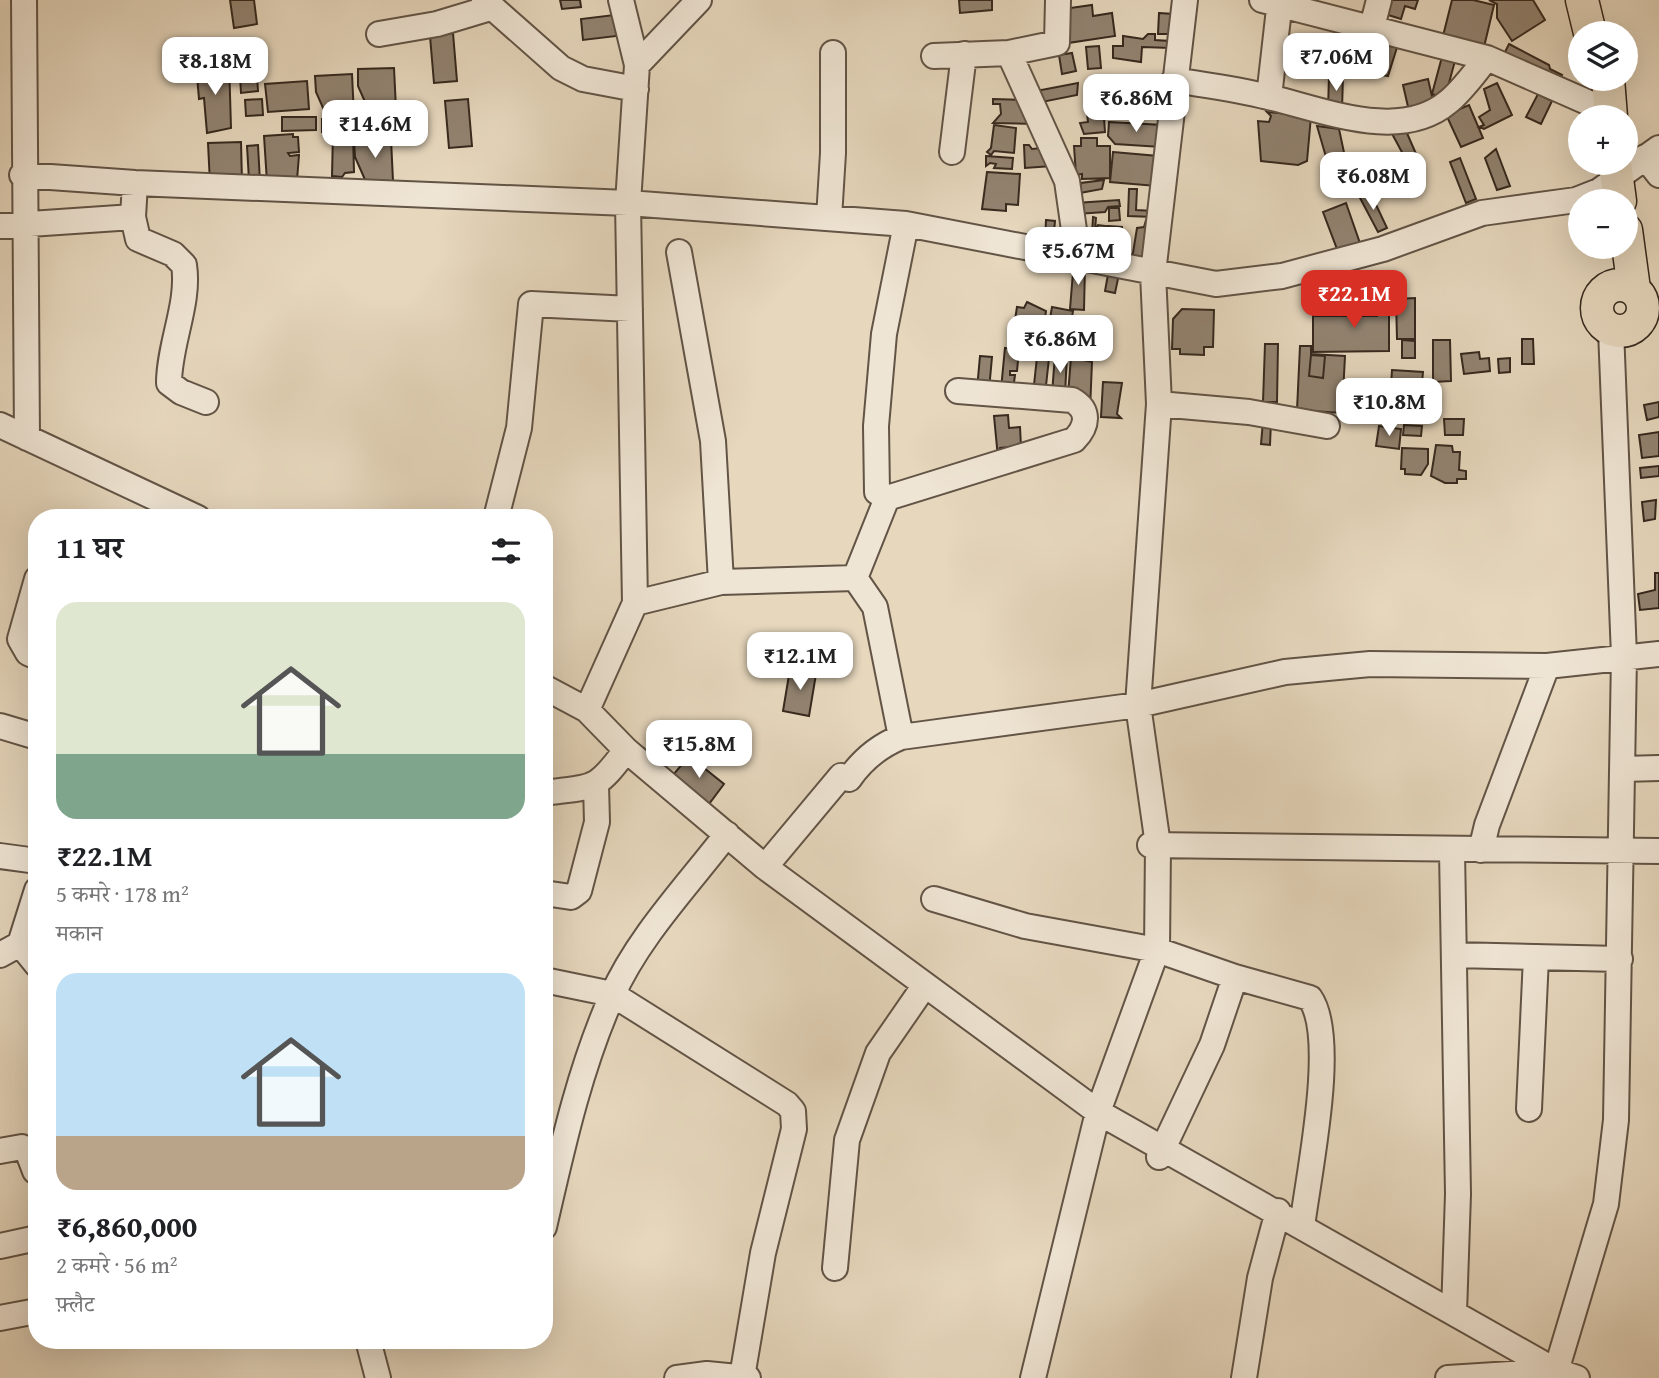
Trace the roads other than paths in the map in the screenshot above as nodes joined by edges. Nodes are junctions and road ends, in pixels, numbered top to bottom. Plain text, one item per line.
1 (24, 0) edge
2 (621, 0) edge
3 (699, 0) edge
4 (1058, 0) edge
5 (1185, 0) edge
6 (1379, 0) edge
7 (1274, 1) edge
8 (487, 4) edge
9 (1372, 27) junction
10 (379, 34) dead end
11 (833, 53) dead end
12 (1009, 53) junction
13 (964, 54) junction
14 (934, 56) dead end
15 (1487, 58) junction
16 (637, 77) junction
17 (1174, 80) junction
18 (1269, 97) junction
19 (1601, 100) edge
20 (952, 152) dead end
21 (1654, 160) edge
22 (22, 175) junction
23 (135, 183) junction
24 (1608, 183) edge
25 (628, 203) junction
26 (133, 217) junction
27 (829, 218) junction
28 (906, 224) junction
29 (12, 226) edge
30 (679, 252) dead end
31 (1078, 258) junction
32 (1611, 259) edge
33 (1629, 259) edge
34 (1153, 273) junction
35 (630, 309) junction
36 (1636, 313) edge
37 (958, 391) dead end
38 (206, 402) dead end
39 (1159, 404) junction
40 (0, 425) edge
41 (1327, 426) dead end
42 (27, 438) junction
43 (887, 498) junction
44 (179, 509) edge
45 (498, 509) edge
46 (855, 578) junction
47 (721, 582) junction
48 (635, 603) junction
49 (28, 611) edge
50 (28, 653) edge
51 (1659, 654) edge
52 (1623, 656) junction
53 (1547, 666) junction
54 (553, 692) edge
55 (1138, 705) junction
56 (587, 710) junction
57 (0, 726) edge
58 (28, 734) edge
59 (901, 737) junction
60 (626, 750) junction
61 (1659, 768) edge
62 (1623, 769) junction
63 (596, 785) junction
64 (553, 792) edge
65 (727, 834) junction
66 (1154, 845) junction
67 (1480, 850) junction
68 (1622, 850) junction
69 (1452, 851) junction
70 (1659, 851) edge
71 (0, 856) edge
72 (28, 860) edge
73 (765, 867) junction
74 (553, 894) edge
75 (934, 899) dead end
76 (28, 910) edge
77 (10, 950) edge
78 (1157, 950) junction
79 (1455, 956) junction
80 (1536, 957) junction
81 (1620, 959) junction
82 (28, 960) edge
83 (1235, 977) junction
84 (553, 982) edge
85 (925, 985) junction
86 (612, 994) junction
87 (1529, 1109) dead end
88 (1098, 1112) junction
89 (0, 1151) edge
90 (28, 1153) edge
91 (1162, 1153) junction
92 (553, 1189) edge
93 (1278, 1212) junction
94 (1302, 1227) junction
95 (28, 1240) edge
96 (0, 1246) edge
97 (835, 1268) dead end
98 (28, 1313) edge
99 (1454, 1313) junction
100 (0, 1318) edge
101 (370, 1349) edge
102 (1563, 1376) edge
103 (742, 1377) edge
104 (378, 1378) edge
105 (677, 1378) edge
106 (748, 1378) edge
107 (1033, 1378) edge
108 (1244, 1378) edge
109 (1448, 1378) edge

1 - 22 street
2 - 16 street
3 - 16 street
4 - 12 street
5 - 17 street
6 - 9 street
7 - 9 street
7 - 18 street
8 - 10 street
8 - 16 street
9 - 15 street
11 - 27 street
12 - 13 street
12 - 31 street
13 - 14 street
13 - 20 street
15 - 18 street
15 - 19 street
16 - 25 street
17 - 18 street
17 - 34 street
21 - 24 street
22 - 23 street
22 - 29 street
23 - 25 street
23 - 26 street
24 - 34 street
25 - 27 street
25 - 35 street
26 - 29 street
26 - 38 street
27 - 28 street
28 - 31 street
28 - 43 street
29 - 42 street
30 - 47 street
31 - 34 street
32 - 36 main road
33 - 36 main road
34 - 39 street
35 - 45 street
35 - 48 street
36 - 52 street
37 - 43 street
39 - 41 street
39 - 55 street
40 - 42 street
42 - 44 street
43 - 46 street
46 - 47 street
46 - 59 street
47 - 48 street
48 - 56 street
49 - 50 street
51 - 52 street
52 - 53 street
52 - 62 street
53 - 55 street
53 - 67 street
54 - 56 street
55 - 59 street
55 - 66 street
56 - 60 street
57 - 58 street
59 - 73 street
60 - 63 street
60 - 65 street
61 - 62 street
62 - 68 street
63 - 64 street
63 - 74 street
65 - 73 street
65 - 86 street
66 - 69 street
66 - 78 street
67 - 68 street
67 - 69 street
68 - 70 street
68 - 81 street
69 - 79 street
71 - 72 street
73 - 85 street
75 - 78 street
76 - 77 street
77 - 82 street
78 - 83 street
78 - 88 street
79 - 80 street
79 - 99 street
80 - 81 street
80 - 87 street
81 - 102 street
83 - 91 street
83 - 94 street
84 - 86 street
85 - 88 street
85 - 97 street
86 - 92 street
86 - 103 street
88 - 91 street
88 - 107 street
89 - 90 street
91 - 93 street
93 - 94 street
93 - 108 street
94 - 99 street
95 - 96 street
98 - 100 street
99 - 102 street
101 - 104 street
102 - 109 street
103 - 105 street
103 - 106 street

